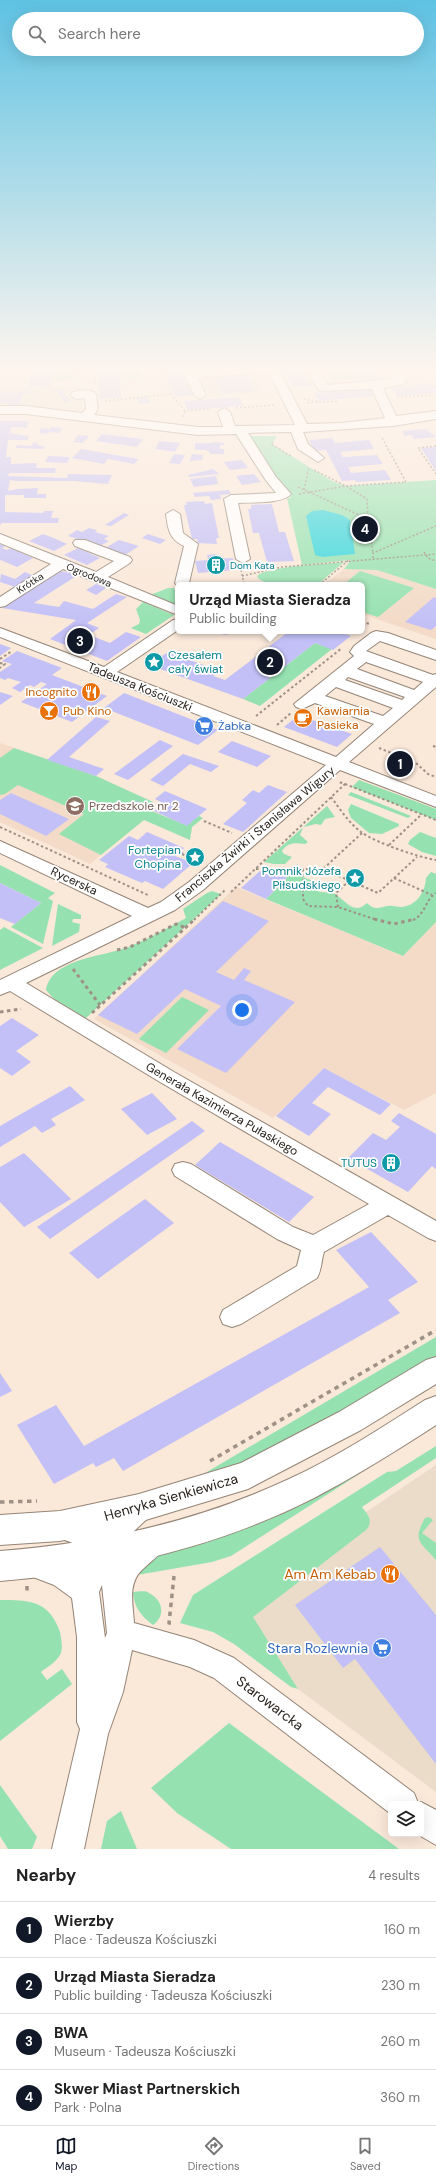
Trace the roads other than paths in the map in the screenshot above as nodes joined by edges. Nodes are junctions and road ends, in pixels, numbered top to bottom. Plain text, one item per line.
1 (251, 452) edge
2 (306, 452) edge
3 (313, 462) road end
4 (173, 514) dead end
5 (0, 538) edge
6 (80, 543) dead end
7 (243, 558) dead end
8 (61, 564) junction
9 (97, 578) junction
10 (182, 582) edge
11 (0, 603) edge
12 (175, 610) edge
13 (175, 625) edge
14 (0, 632) edge
15 (436, 655) edge
16 (364, 656) junction
17 (346, 671) junction
18 (105, 673) junction
19 (435, 680) edge
20 (334, 681) junction
21 (417, 696) junction
22 (405, 707) junction
23 (386, 724) junction
24 (331, 770) junction
25 (436, 802) edge
26 (0, 846) edge
27 (148, 916) junction
28 (5, 985) edge
29 (183, 1170) dead end
30 (388, 1204) junction
31 (436, 1232) edge
32 (314, 1246) junction
33 (232, 1317) dead end
34 (436, 1369) edge
35 (436, 1409) edge
36 (140, 1508) junction
37 (52, 1514) junction
38 (0, 1530) edge
39 (160, 1540) junction
40 (100, 1555) junction
41 (14, 1565) edge
42 (118, 1586) junction
43 (84, 1592) junction
44 (121, 1633) junction
45 (92, 1734) junction
46 (399, 1801) edge
47 (424, 1820) edge
48 (436, 1829) edge
49 (68, 1849) edge

1 - 7 street
2 - 3 street
4 - 10 street
5 - 8 street, Ogrodowa
6 - 9 street
8 - 9 street, Ogrodowa
8 - 11 street, Krótka
9 - 12 street, Ogrodowa
13 - 18 street
14 - 18 street, Tadeusza Kościuszki
15 - 16 street
16 - 17 street
16 - 19 street
17 - 20 street
17 - 21 street
18 - 24 street, Tadeusza Kościuszki
19 - 21 street, Franciszka Żwirki i Stanisława Wigury
20 - 22 street
20 - 23 street
21 - 22 street, Franciszka Żwirki i Stanisława Wigury
22 - 23 street, Franciszka Żwirki i Stanisława Wigury
23 - 24 street, Franciszka Żwirki i Stanisława Wigury
24 - 25 street, Tadeusza Kościuszki
24 - 27 street, Franciszka Żwirki i Stanisława Wigury
26 - 27 street, Rycerska
27 - 28 street, Franciszka Żwirki i Stanisława Wigury
28 - 30 street, Generała Kazimierza Pułaskiego
29 - 32 street
30 - 31 street, Generała Kazimierza Pułaskiego
30 - 32 street
32 - 33 street
34 - 36 main road, Henryka Sienkiewicza
35 - 39 main road
36 - 37 main road, Henryka Sienkiewicza
36 - 40 street
37 - 38 main road, Henryka Sienkiewicza
37 - 40 street
39 - 40 main road
39 - 42 street
40 - 41 main road
40 - 42 street
40 - 43 street
41 - 43 street
42 - 44 street
43 - 45 street
44 - 45 street
44 - 46 street, Starowarcka
45 - 49 street
47 - 48 street

